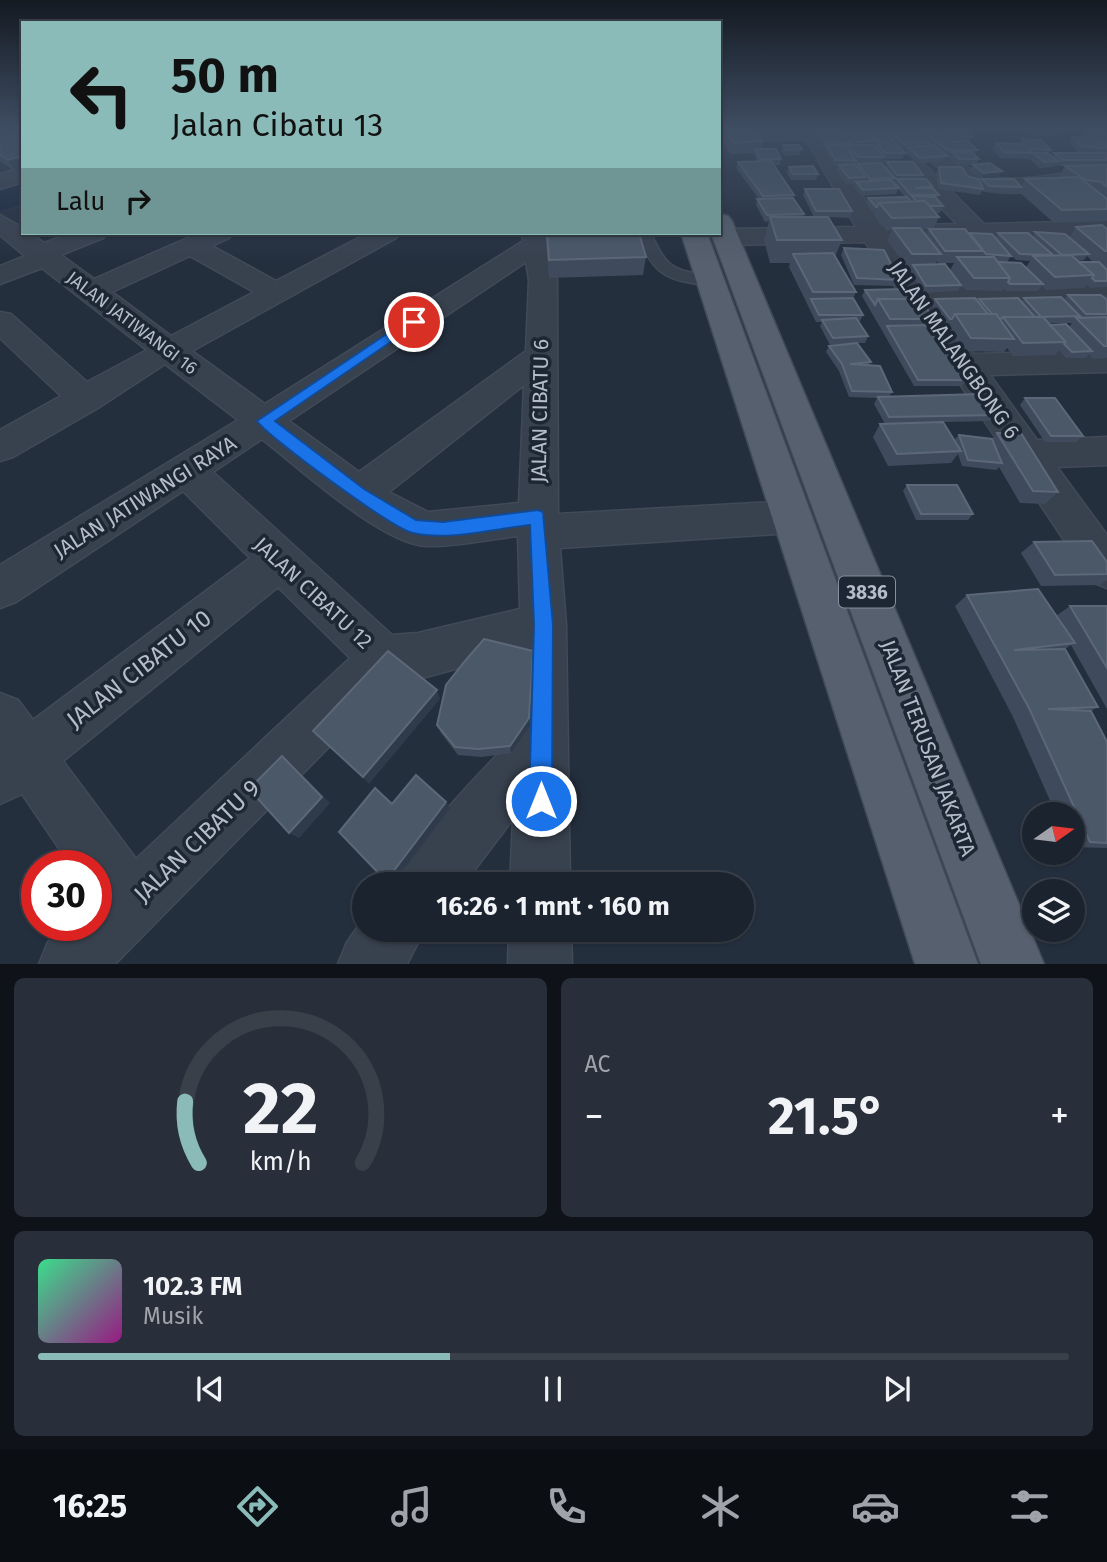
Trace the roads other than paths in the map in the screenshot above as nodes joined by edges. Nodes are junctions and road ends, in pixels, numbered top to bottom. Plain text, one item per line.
1 (833, 173) edge
2 (919, 173) edge
3 (965, 173) edge
4 (1107, 173) edge
5 (21, 212) edge
6 (0, 221) edge
7 (1107, 229) edge
8 (721, 230) edge
9 (979, 233) junction
10 (873, 234) junction
11 (89, 235) edge
12 (216, 235) edge
13 (332, 235) edge
14 (383, 235) edge
15 (645, 235) edge
16 (713, 235) edge
17 (715, 235) edge
18 (536, 239) edge
19 (191, 246) junction
20 (359, 248) junction
21 (41, 256) junction
22 (0, 276) edge
23 (710, 281) junction
24 (92, 291) junction
25 (277, 293) junction
26 (1107, 293) edge
27 (916, 297) junction
28 (0, 321) edge
29 (160, 355) junction
30 (542, 355) junction
31 (1107, 361) edge
32 (965, 365) junction
33 (86, 400) junction
34 (264, 421) junction
35 (0, 447) edge
36 (1107, 451) edge
37 (1027, 454) junction
38 (187, 471) junction
39 (359, 493) junction
40 (792, 517) junction
41 (538, 525) junction
42 (279, 561) junction
43 (1107, 569) edge
44 (0, 588) edge
45 (544, 625) junction
46 (383, 659) junction
47 (541, 746) junction
48 (9, 750) edge
49 (437, 872) edge
50 (540, 872) edge
51 (132, 904) junction
52 (385, 942) edge
53 (540, 942) edge
54 (70, 964) edge
55 (369, 964) edge
56 (540, 964) edge
57 (947, 964) edge
58 (1013, 964) edge

1 - 10 street, JALAN MALANGBONG 6
2 - 9 street
3 - 4 street
5 - 6 street
6 - 21 street, JALAN JATIWANGI 16
7 - 9 street
8 - 10 street
9 - 10 street
10 - 27 street, JALAN MALANGBONG 6
11 - 21 street
12 - 19 street
13 - 20 street
14 - 20 street
15 - 23 lane
16 - 23 main road, 3836
17 - 58 main road, JALAN TERUSAN JAKARTA / 3836
18 - 30 street, JALAN CIBATU 6
18 - 34 street, JALAN JATIWANGI RAYA
19 - 24 street
19 - 25 street
20 - 25 street
21 - 22 street
21 - 24 street, JALAN JATIWANGI 16
23 - 40 main road, 3836
24 - 29 street, JALAN JATIWANGI 16
25 - 29 street
26 - 27 street
27 - 32 street, JALAN MALANGBONG 6
28 - 33 street
29 - 33 street
29 - 34 street, JALAN JATIWANGI 16
30 - 39 street
30 - 41 street, JALAN CIBATU 6
31 - 32 street
32 - 37 street, JALAN MALANGBONG 6
33 - 35 street
34 - 38 street, JALAN JATIWANGI RAYA
34 - 39 street, JALAN JATIWANGI 16
36 - 37 street
37 - 43 street, JALAN MALANGBONG 6
38 - 42 street, JALAN CIBATU 12
38 - 44 street, JALAN JATIWANGI RAYA
39 - 41 street, JALAN JATIWANGI 16
40 - 41 street, JALAN JATIWANGI 16
40 - 57 main road, 3836
41 - 45 street, JALAN CIBATU 6
42 - 46 street, JALAN CIBATU 12
42 - 48 street, JALAN CIBATU 10
45 - 46 street, JALAN CIBATU 12
45 - 47 street, JALAN CIBATU 6
46 - 51 street, JALAN CIBATU 9
47 - 49 street
47 - 50 street, JALAN CIBATU 6
48 - 51 street
51 - 54 street, JALAN CIBATU 9
52 - 55 street
53 - 56 street

